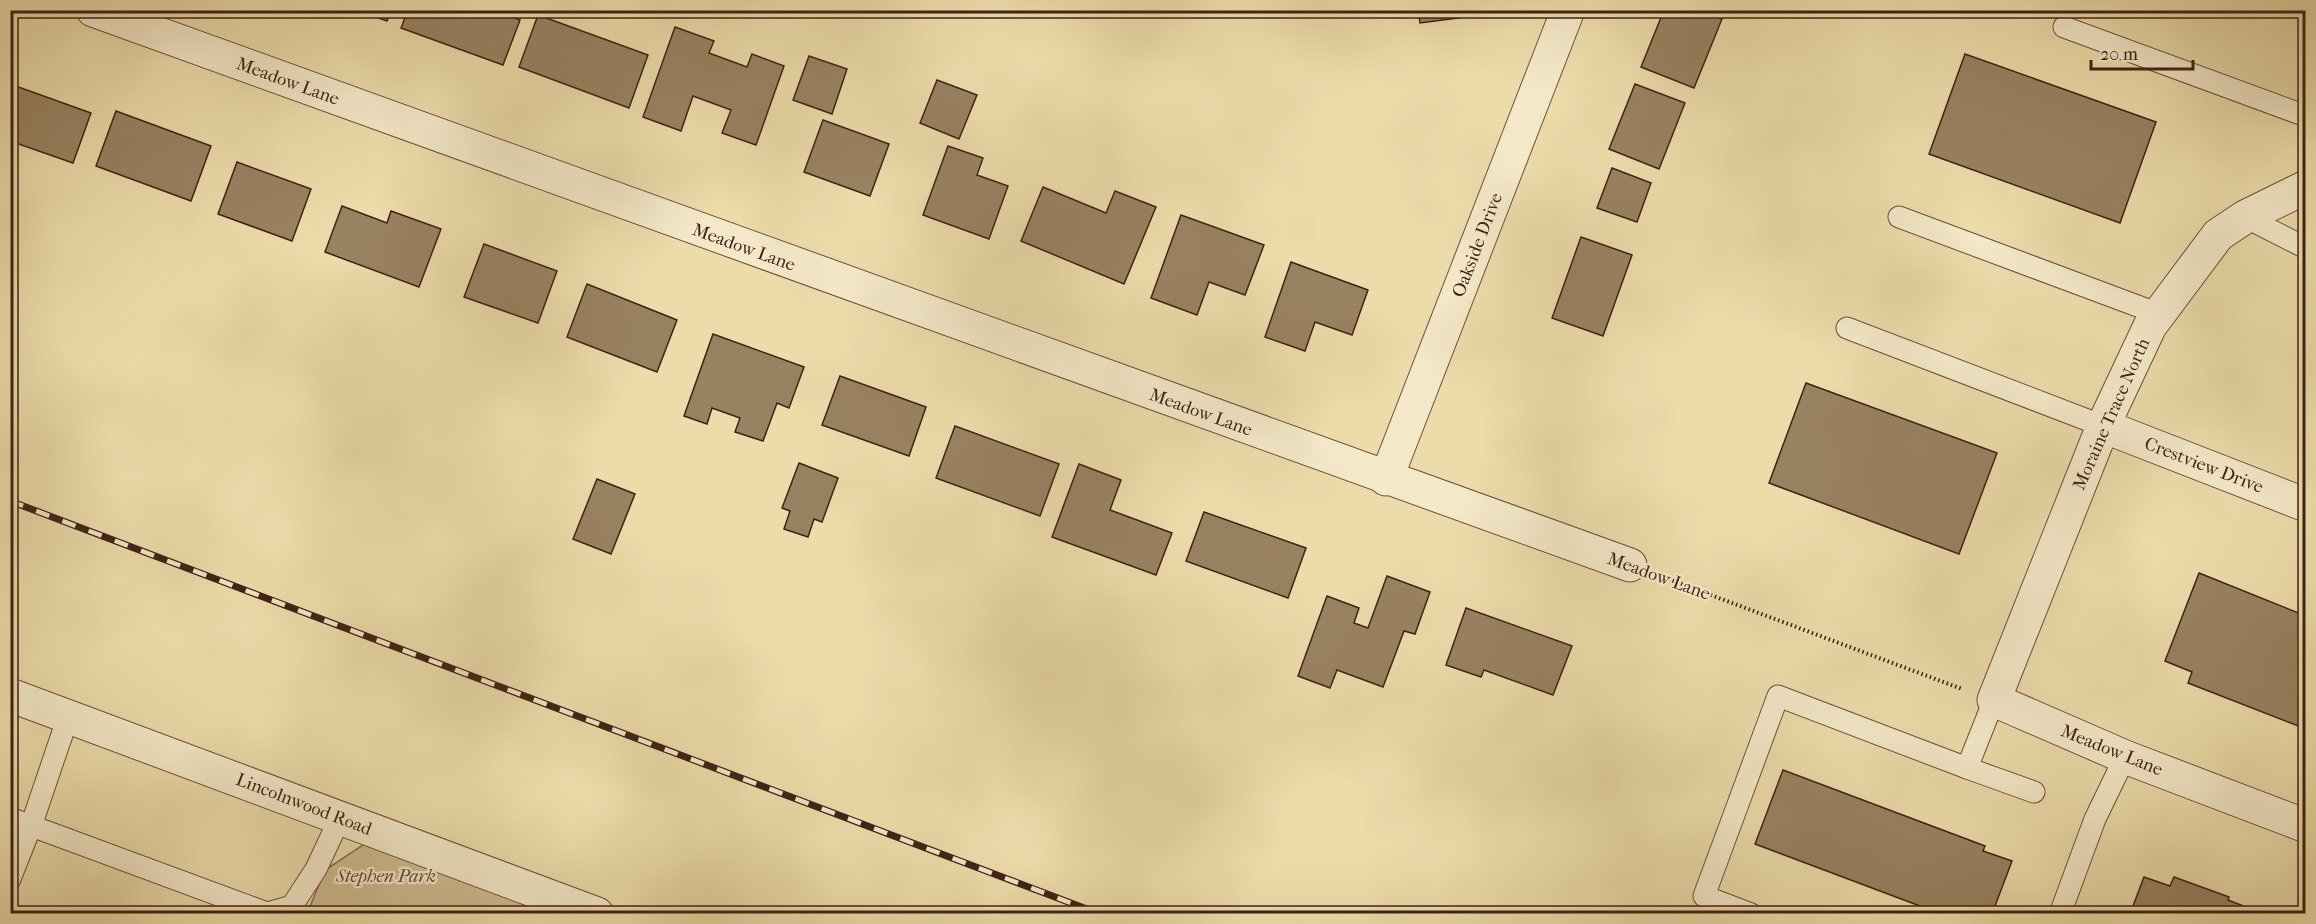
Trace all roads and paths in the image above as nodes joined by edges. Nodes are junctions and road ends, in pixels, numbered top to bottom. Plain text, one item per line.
1 (93, 10) edge
2 (1568, 10) edge
3 (2064, 27) dead end
4 (2306, 116) edge
5 (2306, 188) edge
6 (1899, 217) dead end
7 (2246, 217) junction
8 (2306, 248) edge
9 (2159, 314) junction
10 (1847, 328) dead end
11 (2103, 426) junction
12 (1386, 479) junction
13 (2306, 505) edge
14 (1630, 565) joint
15 (10, 695) edge
16 (1994, 700) junction
17 (68, 717) junction
18 (2125, 757) junction
19 (1967, 768) junction
20 (2034, 792) dead end
21 (10, 818) edge
22 (340, 818) junction
23 (31, 826) junction
24 (2306, 826) edge
25 (10, 879) edge
26 (267, 913) edge
27 (597, 914) edge
28 (1751, 914) edge
29 (2060, 914) edge

1 - 12 street, Meadow Lane
2 - 12 street, Oakside Drive
3 - 4 lane
5 - 7 street, Moraine Trace North
6 - 9 lane
7 - 8 lane
7 - 9 street, Moraine Trace North
9 - 11 street, Moraine Trace North
10 - 11 lane
11 - 13 street, Crestview Drive
11 - 16 street, Moraine Trace North
12 - 14 street, Meadow Lane
14 - 16 path, Meadow Lane
15 - 17 street, Lincolnwood Road
16 - 18 street, Meadow Lane
16 - 19 lane
17 - 22 street, Lincolnwood Road
17 - 23 lane
18 - 24 street, Meadow Lane
18 - 29 lane
19 - 20 lane
19 - 28 lane
21 - 23 lane
22 - 26 lane
22 - 27 street, Lincolnwood Road
23 - 25 lane
23 - 26 lane

